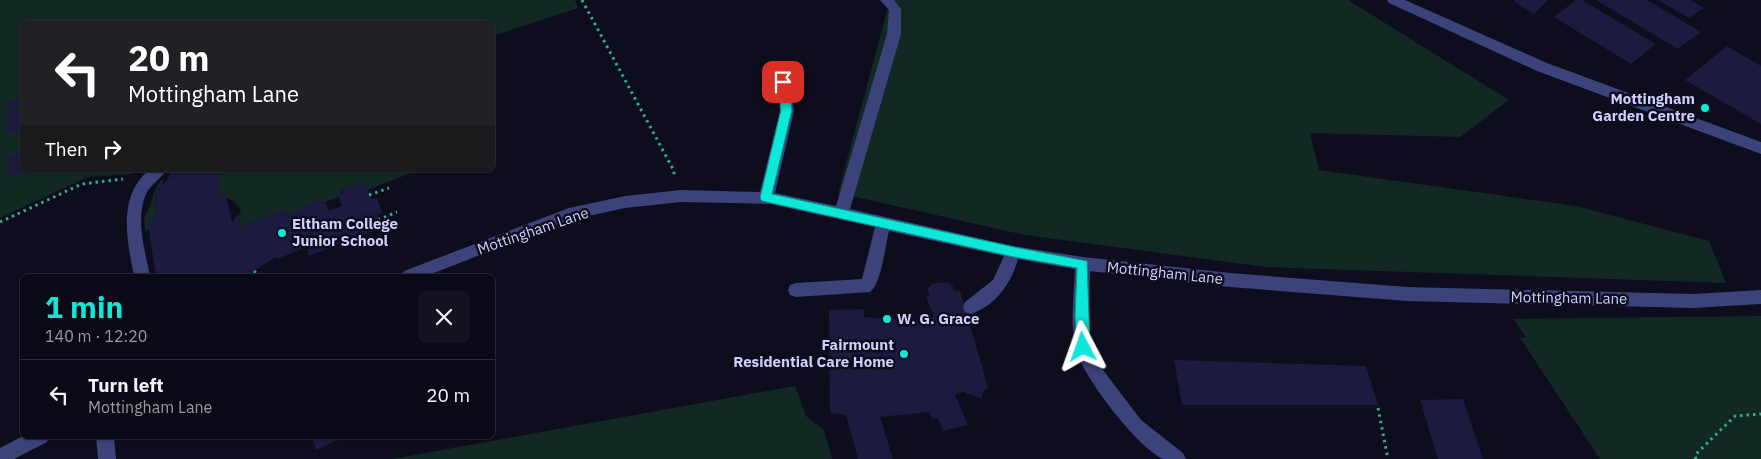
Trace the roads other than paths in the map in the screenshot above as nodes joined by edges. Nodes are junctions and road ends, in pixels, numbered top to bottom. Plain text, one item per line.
1 (886, 0) edge
2 (1393, 0) edge
3 (783, 82) dead end
4 (1761, 148) edge
5 (155, 173) edge
6 (766, 198) junction
7 (841, 214) junction
8 (883, 223) junction
9 (1014, 252) junction
10 (1082, 264) junction
11 (142, 274) edge
12 (414, 274) edge
13 (796, 290) dead end
14 (1761, 297) edge
15 (971, 307) dead end
16 (35, 439) edge
17 (105, 439) edge
18 (0, 457) edge
19 (107, 459) edge
20 (1177, 459) edge

1 - 7 street
2 - 4 street
3 - 6 street
5 - 11 street
6 - 7 street, Mottingham Lane
6 - 12 street, Mottingham Lane
7 - 8 street, Mottingham Lane
8 - 9 street, Mottingham Lane
8 - 13 street
9 - 10 street, Mottingham Lane
9 - 15 street
10 - 14 street, Mottingham Lane
10 - 20 street
16 - 18 street
17 - 19 street

